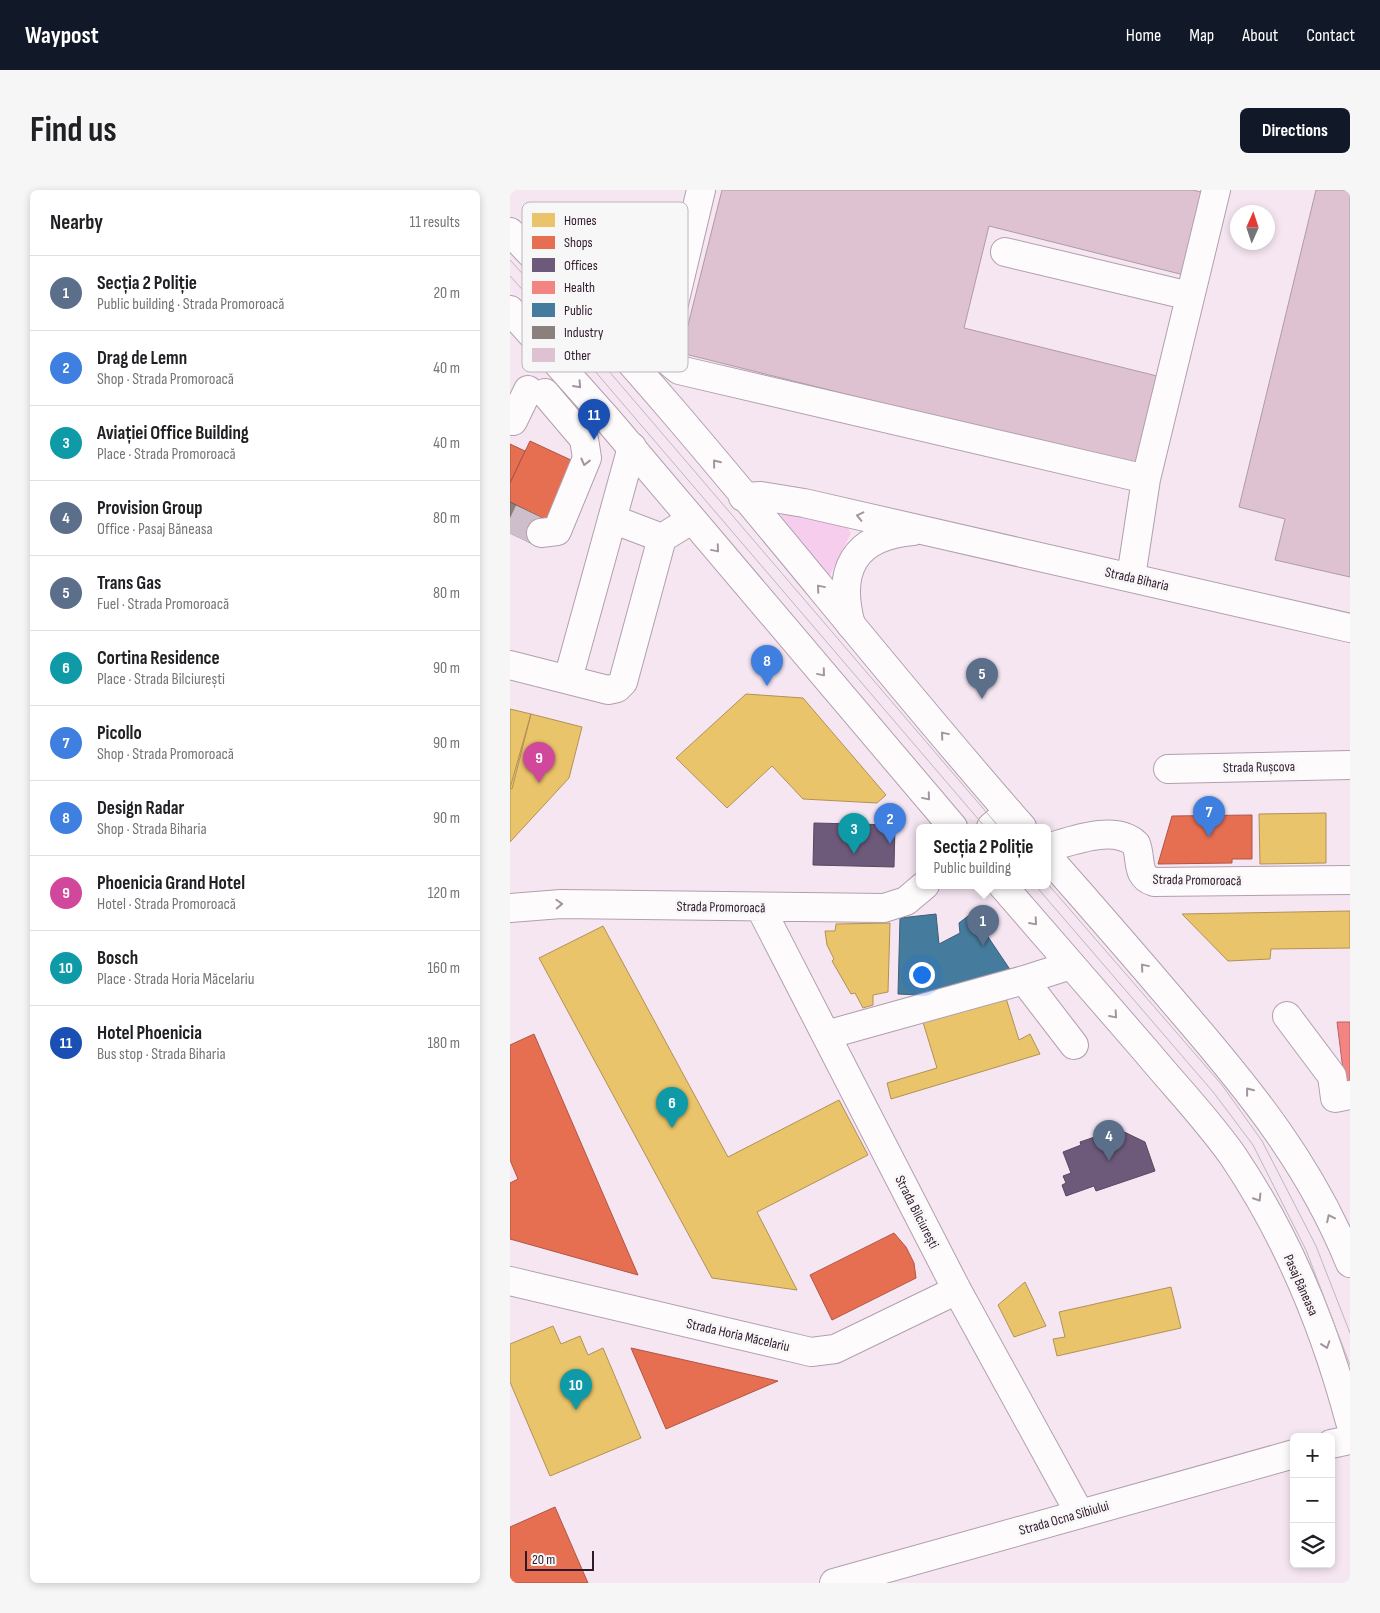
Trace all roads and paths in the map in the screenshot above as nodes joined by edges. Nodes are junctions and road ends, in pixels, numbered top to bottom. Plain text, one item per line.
1 (701, 190) edge
2 (1216, 190) edge
3 (510, 232) edge
4 (522, 244) edge
5 (688, 245) edge
6 (1004, 252) dead end
7 (1190, 296) junction
8 (510, 310) edge
9 (522, 323) edge
10 (565, 372) edge
11 (639, 372) edge
12 (688, 372) edge
13 (511, 423) edge
14 (632, 447) junction
15 (1146, 479) junction
16 (743, 497) junction
17 (612, 519) junction
18 (691, 520) junction
19 (924, 530) junction
20 (541, 533) dead end
21 (662, 538) junction
22 (1131, 577) junction
23 (851, 625) junction
24 (1350, 628) edge
25 (510, 665) edge
26 (568, 679) junction
27 (1350, 765) edge
28 (1168, 769) dead end
29 (1007, 822) edge
30 (950, 824) edge
31 (1051, 847) edge
32 (1051, 861) edge
33 (1350, 880) edge
34 (920, 889) edge
35 (1005, 889) edge
36 (760, 907) junction
37 (510, 908) edge
38 (1071, 965) junction
39 (1024, 980) junction
40 (1287, 1016) dead end
41 (826, 1036) junction
42 (1074, 1045) dead end
43 (1350, 1095) edge
44 (1350, 1262) edge
45 (510, 1281) edge
46 (957, 1290) junction
47 (1350, 1422) edge
48 (1350, 1440) edge
49 (1335, 1443) edge
50 (1290, 1455) edge
51 (1080, 1514) junction
52 (834, 1583) edge

1 - 5 street
2 - 7 street
4 -> 3 street
6 - 7 street
7 - 15 street
8 -> 9 street
10 -> 14 street
16 -> 11 street
12 - 15 street
13 -> 20 street
14 - 17 street
14 - 18 street
15 - 22 street
19 -> 16 street, Strada Biharia
23 -> 16 street
17 - 21 street
17 - 26 street
18 - 21 street
18 -> 30 street
19 - 22 street, Strada Biharia
19 - 23 street, Strada Biharia
21 - 26 street
22 - 24 street, Strada Biharia
29 -> 23 street
25 - 26 street
27 - 28 street, Strada Rușcova
31 - 33 street, Strada Promoroacă
44 -> 32 street
34 - 36 street, Strada Promoroacă
35 -> 38 street, Pasaj Băneasa
37 -> 36 street, Strada Promoroacă
36 - 41 street, Strada Bilciurești
38 - 39 street
38 -> 47 street, Pasaj Băneasa
39 - 41 street
39 - 42 street
40 - 43 street
41 - 46 street, Strada Bilciurești
45 - 46 street, Strada Horia Măcelariu
46 - 51 street, Strada Bilciurești
48 - 49 street
50 - 51 street, Strada Ocna Sibiului
51 - 52 street, Strada Ocna Sibiului

